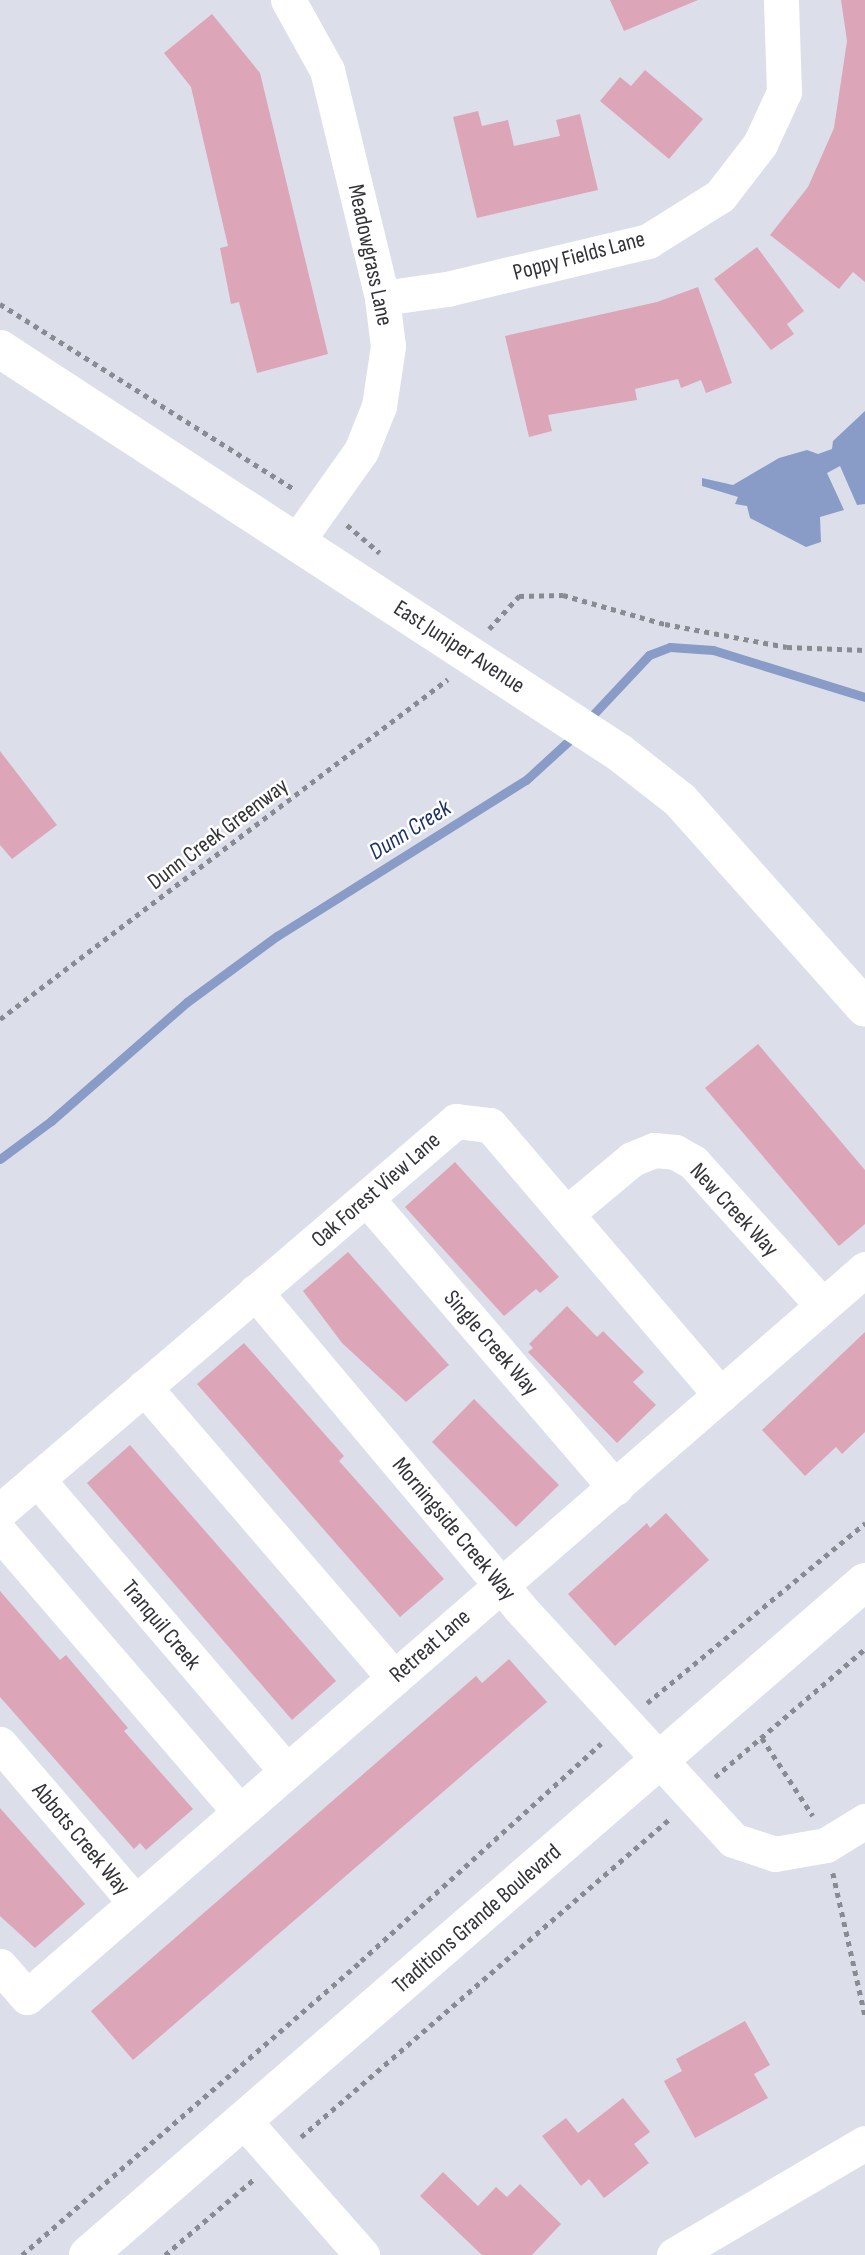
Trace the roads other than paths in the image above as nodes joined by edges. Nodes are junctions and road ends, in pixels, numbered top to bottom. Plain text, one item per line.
1 (288, 0) edge
2 (781, 0) edge
3 (382, 298) junction
4 (0, 349) edge
5 (297, 541) junction
6 (865, 1008) edge
7 (366, 1199) junction
8 (566, 1214) junction
9 (865, 1269) edge
10 (255, 1292) junction
11 (822, 1305) junction
12 (144, 1387) junction
13 (722, 1395) junction
14 (37, 1479) junction
15 (616, 1488) junction
16 (0, 1511) edge
17 (0, 1533) edge
18 (865, 1582) edge
19 (500, 1586) junction
20 (394, 1678) junction
21 (0, 1744) edge
22 (658, 1762) junction
23 (286, 1771) junction
24 (240, 1812) junction
25 (865, 1821) edge
26 (135, 1902) junction
27 (0, 1966) edge
28 (244, 2121) junction
29 (865, 2143) edge
30 (88, 2255) edge
31 (362, 2255) edge
32 (674, 2255) edge

1 - 3 street, Meadowgrass Lane
2 - 3 street, Poppy Fields Lane
3 - 5 street, Meadowgrass Lane
4 - 5 street, East Juniper Avenue
5 - 6 street, East Juniper Avenue
7 - 8 street, Oak Forest View Lane
7 - 10 street, Oak Forest View Lane
7 - 15 street, Single Creek Way
8 - 11 street, New Creek Way
8 - 13 street, Oak Forest View Lane
9 - 11 street, Retreat Lane
10 - 12 street, Oak Forest View Lane
10 - 19 street, Morningside Creek Way
11 - 13 street, Retreat Lane
12 - 14 street, Oak Forest View Lane
12 - 20 street
13 - 15 street, Retreat Lane
14 - 16 street, Oak Forest View Lane
14 - 23 street, Tranquil Creek
15 - 19 street, Retreat Lane
17 - 24 street
18 - 22 street, Traditions Grande Boulevard
19 - 20 street, Retreat Lane
19 - 22 street, Morningside Creek Way
20 - 23 street, Retreat Lane
21 - 26 street, Abbots Creek Way
22 - 25 street, Morningside Creek Way
22 - 28 street, Traditions Grande Boulevard
23 - 24 street, Retreat Lane
24 - 26 street, Retreat Lane
26 - 27 street, Retreat Lane
28 - 30 street, Traditions Grande Boulevard
28 - 31 street
29 - 32 street

